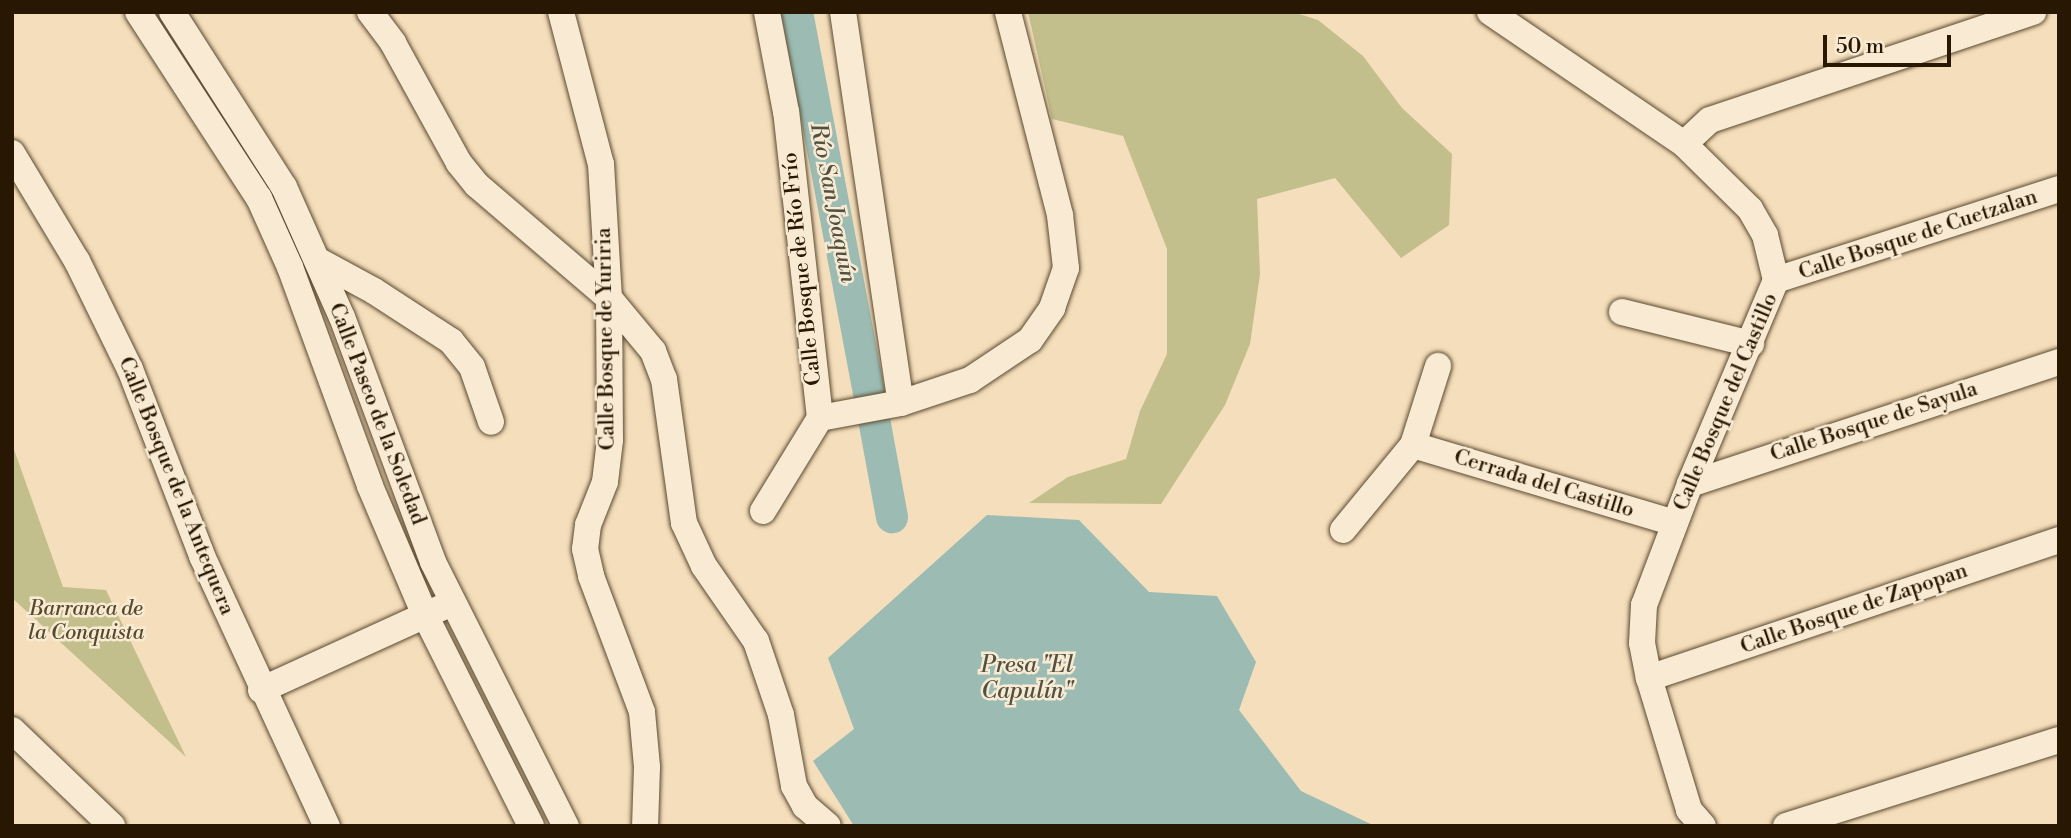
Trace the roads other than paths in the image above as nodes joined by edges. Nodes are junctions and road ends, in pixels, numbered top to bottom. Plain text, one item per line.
1 (138, 12) edge
2 (172, 12) edge
3 (370, 12) edge
4 (561, 12) edge
5 (767, 12) edge
6 (843, 12) edge
7 (1008, 12) edge
8 (1490, 12) edge
9 (2033, 12) edge
10 (1684, 144) junction
11 (12, 153) edge
12 (2059, 189) edge
13 (317, 260) junction
14 (1776, 280) junction
15 (609, 298) junction
16 (1622, 312) dead end
17 (1751, 344) junction
18 (2059, 362) edge
19 (1438, 366) dead end
20 (901, 403) junction
21 (820, 418) junction
22 (491, 422) dead end
23 (1413, 445) junction
24 (1690, 484) junction
25 (763, 511) dead end
26 (1675, 523) junction
27 (1343, 530) dead end
28 (2059, 540) edge
29 (452, 604) junction
30 (425, 615) junction
31 (1649, 678) junction
32 (261, 690) junction
33 (12, 730) edge
34 (2059, 740) edge
35 (112, 826) edge
36 (327, 826) edge
37 (531, 826) edge
38 (566, 826) edge
39 (645, 826) edge
40 (828, 826) edge
41 (1703, 826) edge
42 (1786, 826) edge

1 - 30 street, Calle Paseo de la Soledad
2 - 13 street, Calle Paseo de la Soledad
3 - 15 street
4 - 15 street, Calle Bosque de Yuriria
5 - 21 street, Calle Bosque de Río Frío
6 - 20 street
7 - 20 street
8 - 10 street, Calle Bosque del Castillo
9 - 10 street
10 - 14 street, Calle Bosque del Castillo
11 - 32 street, Calle Bosque de la Antequera
12 - 14 street, Calle Bosque de Cuetzalan
13 - 22 street
13 - 29 street, Calle Paseo de la Soledad
14 - 17 street, Calle Bosque del Castillo
15 - 39 street, Calle Bosque de Yuriria
15 - 40 street
16 - 17 street
17 - 24 street, Calle Bosque del Castillo
18 - 24 street, Calle Bosque de Sayula
19 - 23 street
20 - 21 street
21 - 25 street
23 - 26 street, Cerrada del Castillo
23 - 27 street
24 - 26 street, Calle Bosque del Castillo
26 - 31 street, Calle Bosque del Castillo
28 - 31 street, Calle Bosque de Zapopan
29 - 30 street
29 - 38 street, Calle Paseo de la Soledad
30 - 32 street
30 - 37 street, Calle Paseo de la Soledad
31 - 41 street, Calle Bosque del Castillo
32 - 36 street, Calle Bosque de la Antequera
33 - 35 street
34 - 42 street

